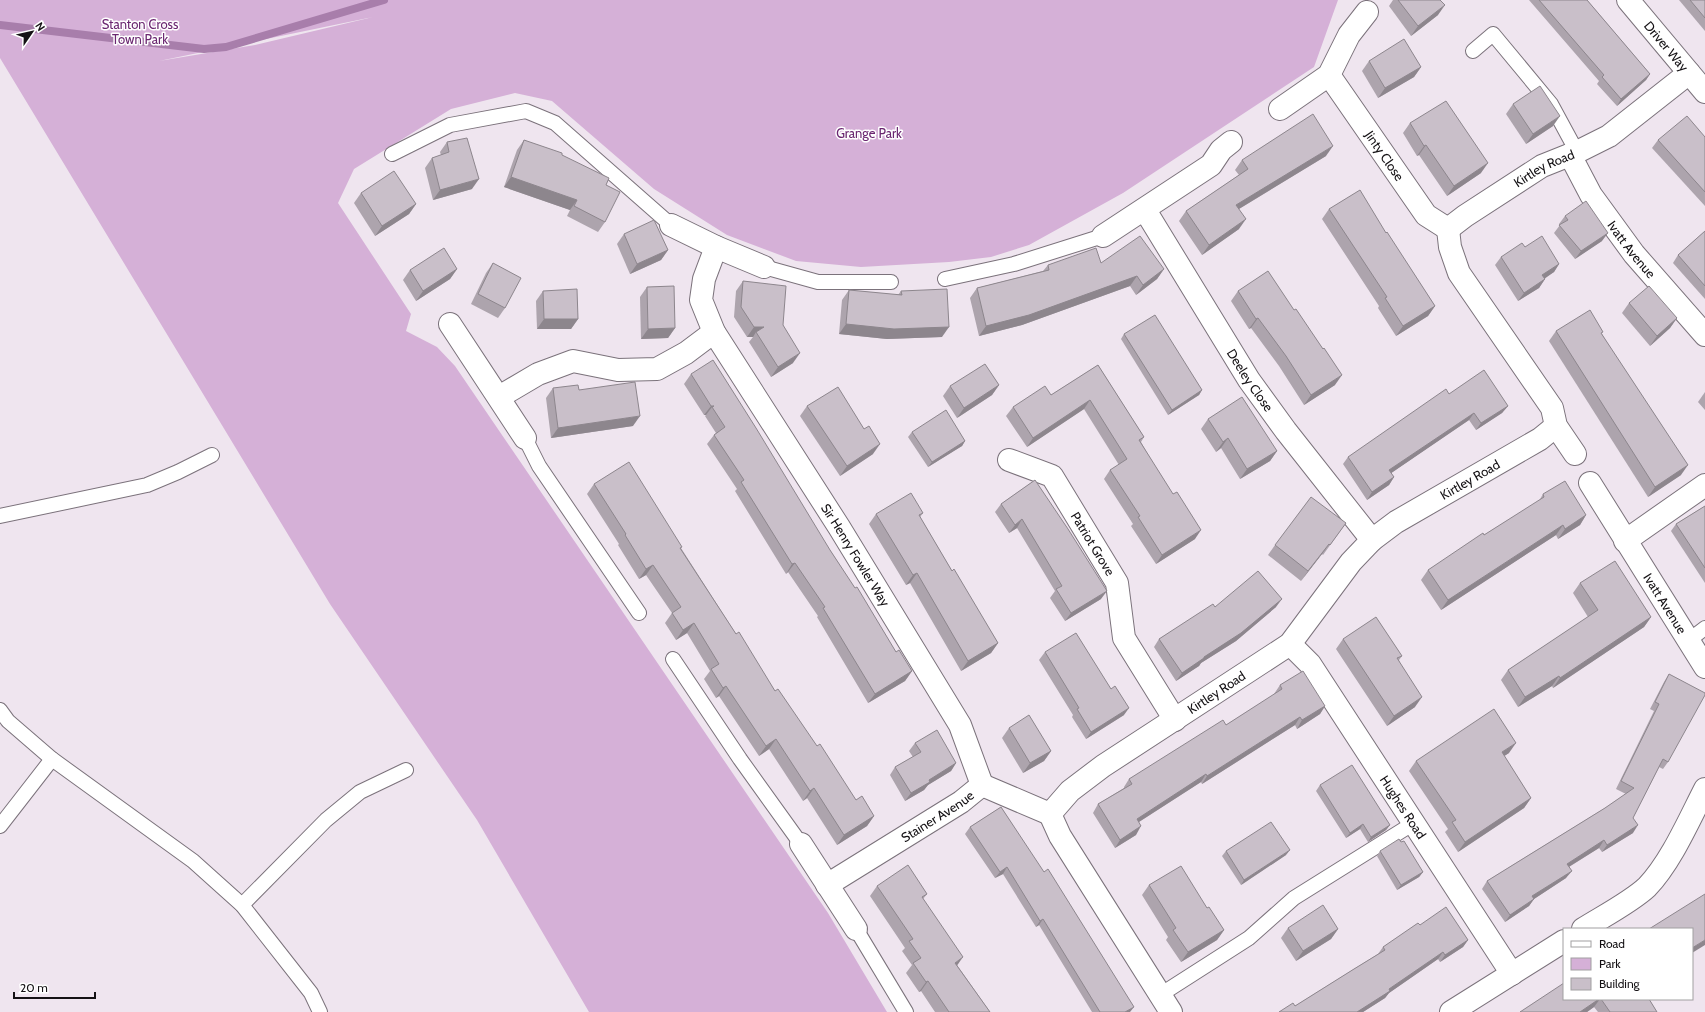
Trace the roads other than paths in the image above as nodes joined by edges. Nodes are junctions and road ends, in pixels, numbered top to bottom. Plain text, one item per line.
1 (1628, 0) edge
2 (1367, 12) dead end
3 (1473, 51) dead end
4 (1689, 73) junction
5 (1329, 75) junction
6 (1705, 92) edge
7 (1280, 109) dead end
8 (1231, 142) dead end
9 (1574, 153) junction
10 (392, 154) dead end
11 (1145, 210) junction
12 (671, 225) joint
13 (1448, 228) junction
14 (1103, 236) joint
15 (716, 247) junction
16 (764, 267) joint
17 (946, 279) dead end
18 (891, 282) dead end
19 (450, 324) dead end
20 (714, 332) junction
21 (1705, 336) edge
22 (499, 398) junction
23 (1556, 426) junction
24 (525, 438) joint
25 (1575, 454) dead end
26 (212, 455) dead end
27 (1009, 460) dead end
28 (1590, 483) dead end
29 (1705, 486) edge
30 (0, 516) edge
31 (1372, 540) junction
32 (1625, 541) junction
33 (639, 613) dead end
34 (1697, 634) edge
35 (1290, 644) junction
36 (673, 659) dead end
37 (1705, 667) edge
38 (0, 710) edge
39 (1175, 720) junction
40 (52, 759) junction
41 (406, 770) dead end
42 (982, 785) junction
43 (1705, 789) edge
44 (1050, 814) junction
45 (1414, 822) junction
46 (0, 826) edge
47 (801, 844) joint
48 (827, 885) junction
49 (242, 905) junction
50 (1585, 928) edge
51 (856, 929) joint
52 (1563, 942) edge
53 (1512, 974) junction
54 (1166, 1003) edge
55 (320, 1012) edge
56 (906, 1012) edge
57 (1451, 1012) edge

1 - 4 street, Driver Way
2 - 5 street
3 - 9 lane
4 - 6 street, Driver Way
4 - 9 street, Kirtley Road
5 - 7 street
5 - 13 street, Jinty Close
8 - 11 street
9 - 13 street, Kirtley Road
9 - 21 street, Ivatt Avenue
10 - 12 lane
11 - 14 street
11 - 31 street, Deeley Close
12 - 15 street
13 - 23 street
14 - 17 lane
15 - 16 street
15 - 20 street, Sir Henry Fowler Way
16 - 18 lane
19 - 22 street
20 - 22 street
20 - 42 street, Sir Henry Fowler Way
22 - 24 street
23 - 25 street
23 - 31 street, Kirtley Road
24 - 33 lane
26 - 30 lane
27 - 39 street, Patriot Grove
28 - 32 street, Ivatt Avenue
29 - 32 street
31 - 35 street, Kirtley Road
32 - 34 street, Ivatt Avenue
34 - 37 street, Ivatt Avenue
35 - 39 street, Kirtley Road
35 - 45 street, Hughes Road
36 - 47 lane
38 - 40 lane
39 - 44 street, Kirtley Road
40 - 46 lane
40 - 49 lane
41 - 49 lane
42 - 44 street, Stainer Avenue
42 - 48 street, Stainer Avenue
43 - 50 street
44 - 54 street
45 - 53 street, Hughes Road
45 - 54 lane
47 - 48 street
48 - 51 street
49 - 55 lane
51 - 56 lane
52 - 53 street
53 - 57 street

